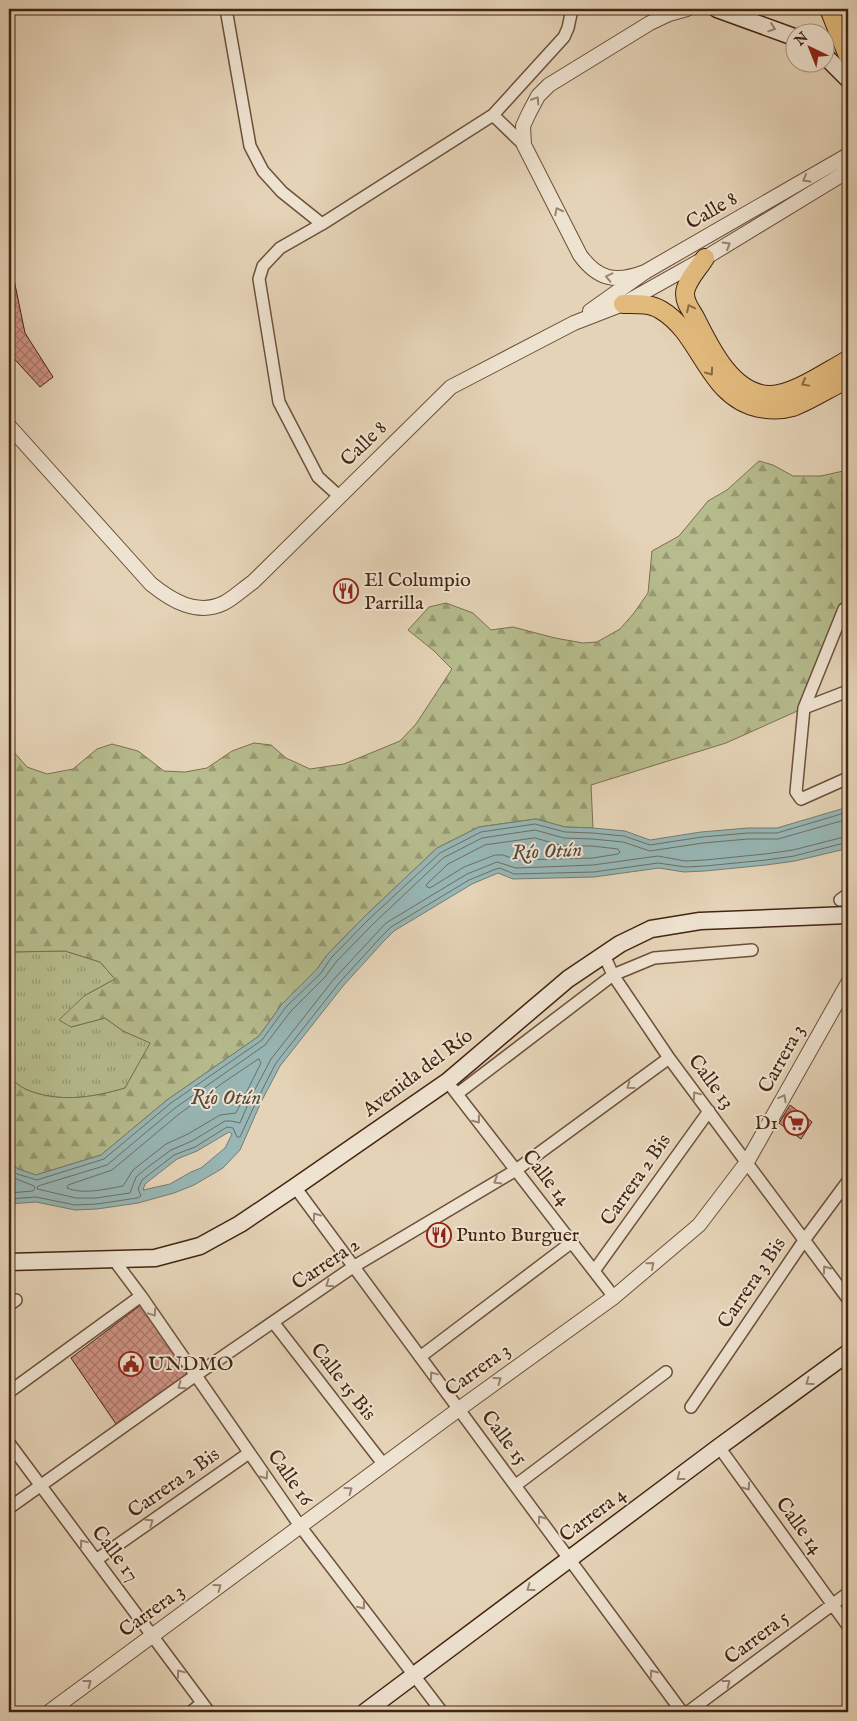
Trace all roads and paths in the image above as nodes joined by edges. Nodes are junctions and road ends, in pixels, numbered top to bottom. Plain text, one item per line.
1 (226, 9) edge
2 (572, 9) edge
3 (687, 9) edge
4 (717, 9) edge
5 (829, 9) edge
6 (784, 33) edge
7 (848, 56) edge
8 (834, 64) edge
9 (848, 79) edge
10 (493, 115) junction
11 (524, 146) junction
12 (848, 155) edge
13 (848, 171) edge
14 (322, 224) junction
15 (705, 258) junction
16 (645, 272) junction
17 (623, 304) junction
18 (574, 322) junction
19 (848, 360) edge
20 (848, 379) edge
21 (9, 426) edge
22 (339, 496) junction
23 (844, 609) dead end
24 (848, 691) edge
25 (804, 708) junction
26 (848, 778) edge
27 (848, 915) edge
28 (752, 950) dead end
29 (604, 954) junction
30 (613, 975) junction
31 (848, 983) edge
32 (669, 1058) junction
33 (452, 1088) junction
34 (708, 1111) junction
35 (747, 1162) junction
36 (516, 1170) junction
37 (848, 1181) edge
38 (295, 1187) junction
39 (804, 1239) junction
40 (572, 1242) junction
41 (114, 1260) junction
42 (9, 1262) edge
43 (354, 1267) junction
44 (594, 1271) junction
45 (141, 1296) junction
46 (614, 1297) junction
47 (848, 1299) edge
48 (273, 1322) junction
49 (848, 1353) edge
50 (420, 1357) junction
51 (666, 1372) dead end
52 (196, 1375) junction
53 (9, 1392) edge
54 (691, 1407) dead end
55 (459, 1409) junction
56 (9, 1443) edge
57 (719, 1447) junction
58 (250, 1453) junction
59 (384, 1464) junction
60 (40, 1485) junction
61 (516, 1485) junction
62 (9, 1508) edge
63 (300, 1526) junction
64 (569, 1559) junction
65 (96, 1560) junction
66 (848, 1593) edge
67 (833, 1605) junction
68 (848, 1626) edge
69 (152, 1636) junction
70 (415, 1675) junction
71 (205, 1708) edge
72 (48, 1712) edge
73 (191, 1712) edge
74 (365, 1712) edge
75 (442, 1712) edge
76 (682, 1712) edge
77 (688, 1712) edge

1 - 14 street
2 - 10 street
11 -> 3 street
4 -> 6 main road
5 - 7 main road
8 - 9 main road
10 - 11 street
10 - 14 street
16 -> 11 street
12 -> 16 street, Calle 8
15 -> 13 street, Calle 8
14 - 22 street
15 - 17 street, Calle 8
19 -> 15 main road
16 - 18 street, Calle 8
17 - 18 street, Calle 8
17 -> 20 main road
18 - 22 street, Calle 8
21 - 22 street, Calle 8
23 - 25 street
24 - 25 street
25 - 26 street
27 - 29 main road, Avenida del Río
28 - 30 street
29 - 30 street, Calle 13
29 - 33 main road, Avenida del Río
30 - 32 street, Calle 13
30 - 33 street
35 -> 31 street, Carrera 3
34 -> 32 street, Calle 13
32 -> 36 street, Carrera 2
33 -> 36 street, Calle 14
33 - 38 main road, Avenida del Río
34 - 35 street, Calle 13
34 - 44 street, Carrera 2 Bis
35 - 39 street, Calle 13
46 -> 35 street, Carrera 3
36 - 40 street, Calle 14
36 -> 43 street, Carrera 2
37 - 39 street, Carrera 3 Bis
38 - 41 main road, Avenida del Río
43 -> 38 street, Calle 15
47 -> 39 street, Calle 13
39 - 54 street, Carrera 3 Bis
40 - 44 street, Calle 14
40 - 50 street
41 - 42 main road, Avenida del Río
41 - 45 street, Calle 16
43 -> 48 street, Carrera 2
43 - 50 street, Calle 15
44 - 46 street, Calle 14
45 -> 52 street, Calle 16
45 - 53 street
55 -> 46 street, Carrera 3
48 - 52 street, Carrera 2
48 - 59 street, Calle 15 Bis
49 -> 57 main road, Carrera 4
55 -> 50 street, Calle 15
51 - 61 street
52 - 58 street, Calle 16
52 -> 60 street, Carrera 2
55 - 59 street, Carrera 3
55 - 61 street, Calle 15
56 - 60 street, Calle 17
57 -> 64 main road, Carrera 4
57 -> 67 street, Calle 14
58 -> 63 street, Calle 16
65 -> 58 street, Carrera 2 Bis
63 -> 59 street, Carrera 3
60 - 62 street, Carrera 2
65 -> 60 street, Calle 17
64 -> 61 street, Calle 15
69 -> 63 street, Carrera 3
63 -> 70 street, Calle 16
64 -> 70 main road, Carrera 4
76 -> 64 street, Calle 15
65 - 69 street, Calle 17
66 - 67 street, Carrera 5
67 - 68 street, Calle 14
77 -> 67 street, Carrera 5
71 -> 69 street, Calle 17
72 -> 69 street, Carrera 3
70 - 74 main road, Carrera 4
70 - 75 street, Calle 16
71 - 73 street

